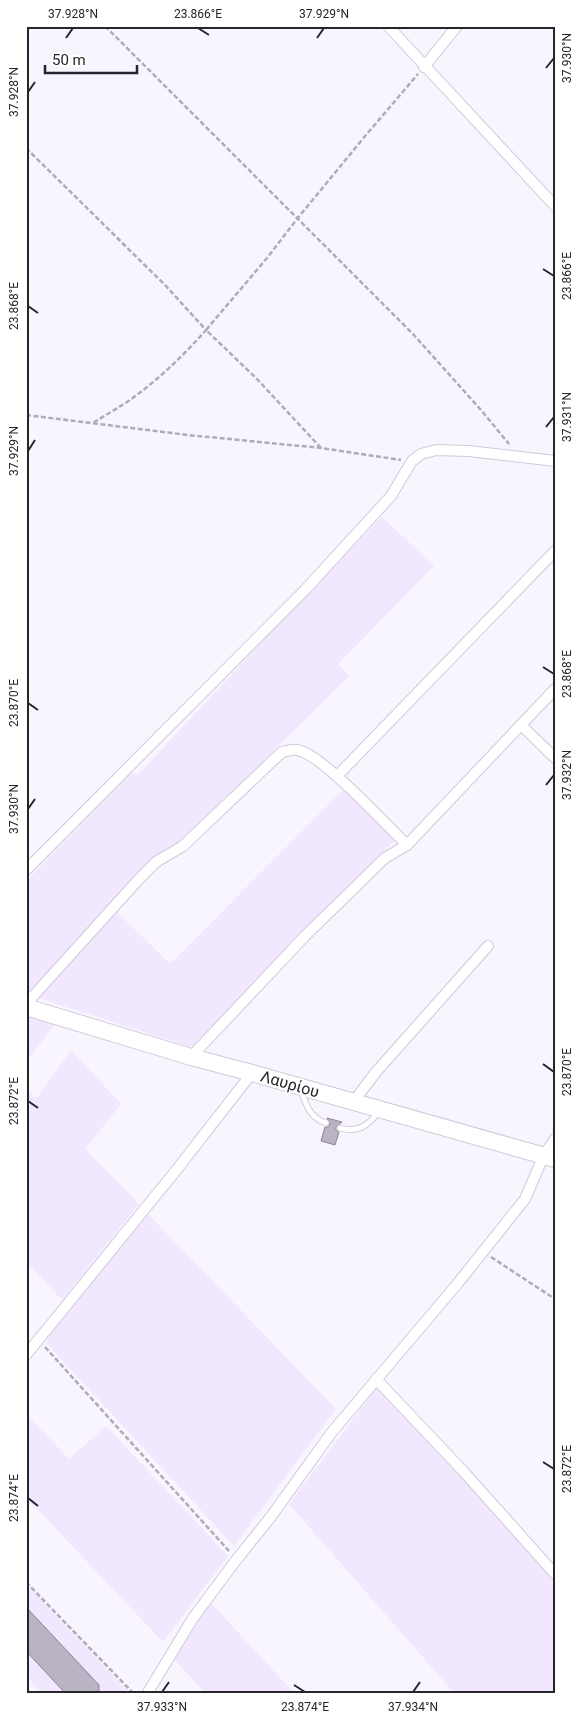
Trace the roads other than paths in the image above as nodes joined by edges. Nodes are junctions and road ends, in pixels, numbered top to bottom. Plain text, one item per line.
1 (388, 26) edge
2 (457, 26) edge
3 (424, 67) junction
4 (555, 206) edge
5 (555, 461) edge
6 (555, 550) edge
7 (555, 689) edge
8 (521, 725) junction
9 (555, 758) edge
10 (337, 776) junction
11 (407, 846) junction
12 (26, 870) edge
13 (488, 946) dead end
14 (26, 1006) edge
15 (191, 1057) junction
16 (252, 1073) junction
17 (300, 1086) junction
18 (354, 1101) junction
19 (382, 1109) junction
20 (326, 1123) dead end
21 (340, 1128) dead end
22 (555, 1139) edge
23 (549, 1157) edge
24 (26, 1354) edge
25 (376, 1379) junction
26 (555, 1574) edge
27 (147, 1694) edge

1 - 3 street
2 - 3 street
3 - 4 street
5 - 12 street
6 - 10 street
7 - 8 street
8 - 9 street
8 - 11 street
10 - 11 street
10 - 14 street
11 - 15 street
13 - 18 street
14 - 15 main road, Λαυρίου
15 - 16 main road, Λαυρίου
16 - 17 main road, Λαυρίου
16 - 24 street
17 - 18 main road, Λαυρίου
17 - 20 lane
18 - 19 main road, Λαυρίου
19 - 21 lane
19 - 23 main road, Λαυρίου
22 - 23 street
23 - 25 street
25 - 26 street
25 - 27 street

